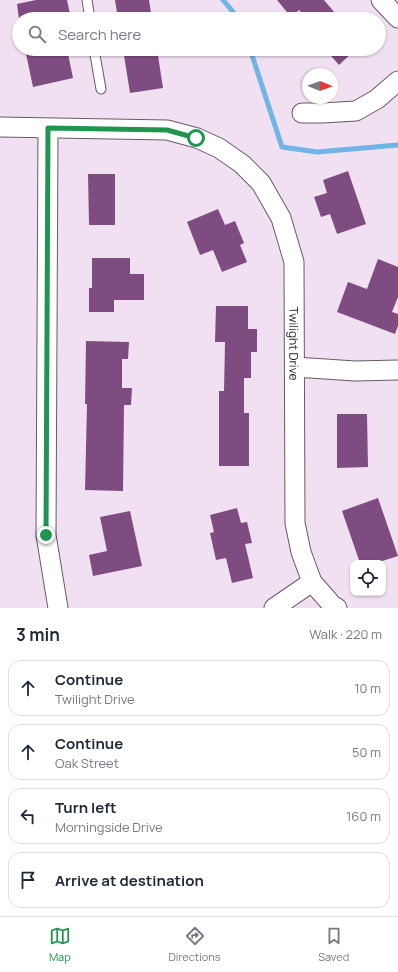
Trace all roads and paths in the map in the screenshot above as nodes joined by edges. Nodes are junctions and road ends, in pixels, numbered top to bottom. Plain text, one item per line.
1 (87, 0) edge
2 (381, 0) edge
3 (89, 12) edge
4 (398, 18) edge
5 (95, 56) edge
6 (398, 81) edge
7 (101, 89) dead end
8 (302, 113) dead end
9 (0, 127) edge
10 (48, 128) junction
11 (295, 367) junction
12 (398, 370) edge
13 (312, 582) junction
14 (58, 608) edge
15 (274, 608) edge
16 (337, 608) edge

1 - 3 lane
2 - 4 street
5 - 7 lane
6 - 8 street
9 - 10 street, Twilight Drive
10 - 11 street, Twilight Drive
10 - 14 street
11 - 12 street
11 - 13 street, Twilight Drive
13 - 15 street
13 - 16 street, Twilight Drive

